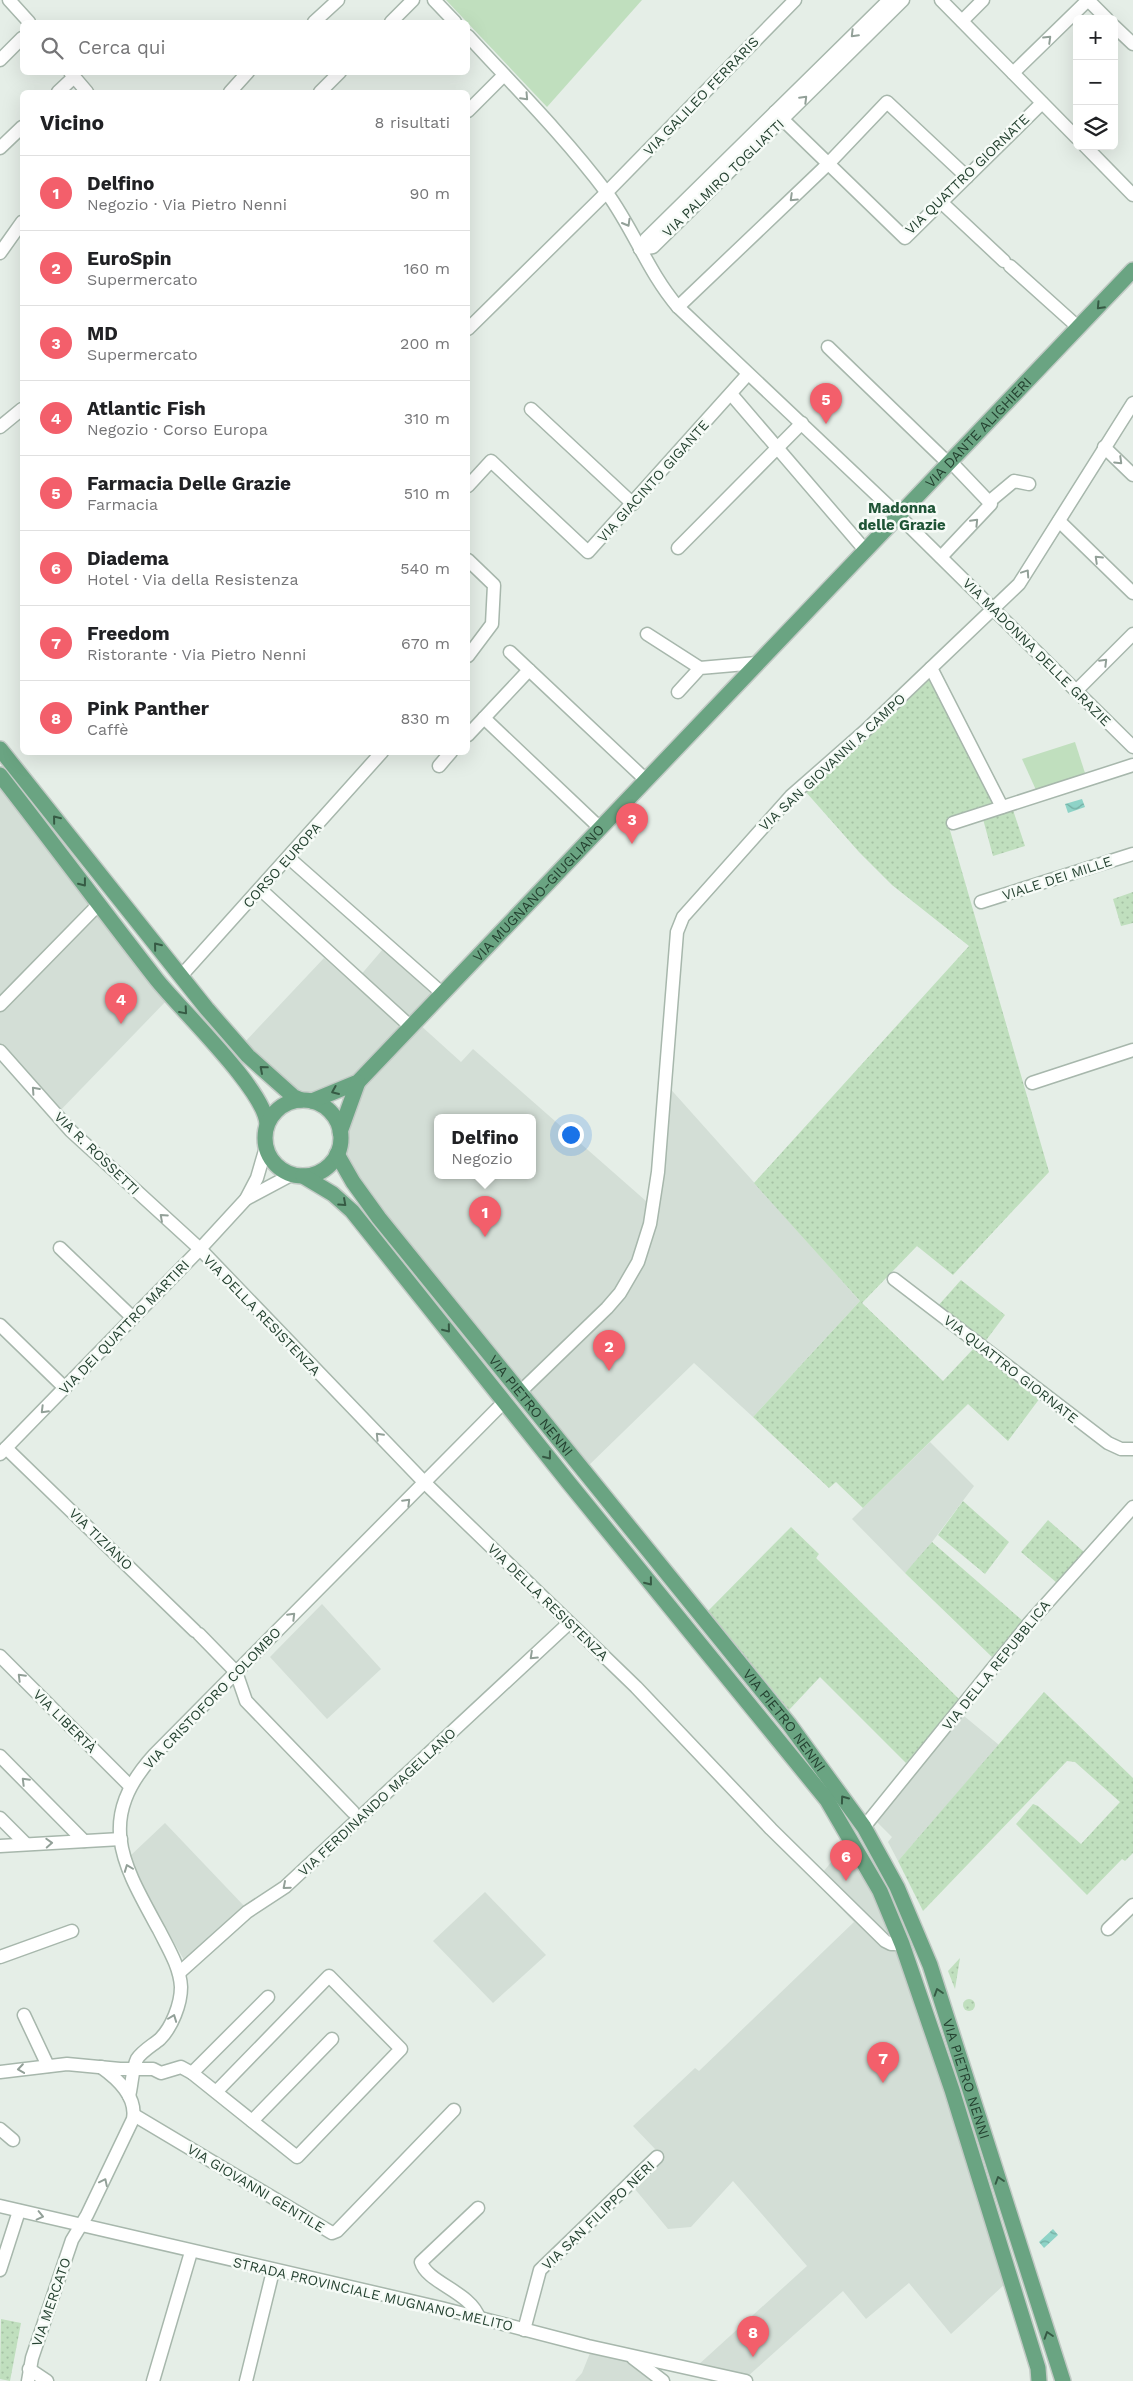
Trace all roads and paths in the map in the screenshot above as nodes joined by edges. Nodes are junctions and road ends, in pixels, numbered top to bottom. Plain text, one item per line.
1 (9, 0) edge
2 (338, 0) edge
3 (413, 0) edge
4 (434, 0) edge
5 (795, 0) edge
6 (889, 0) edge
7 (903, 0) edge
8 (941, 0) edge
9 (983, 0) edge
10 (1103, 15) edge
11 (27, 20) edge
12 (316, 20) edge
13 (393, 20) edge
14 (453, 20) edge
15 (962, 21) junction
16 (1118, 30) edge
17 (470, 38) edge
18 (20, 40) edge
19 (1133, 44) edge
20 (0, 60) edge
21 (1013, 73) junction
22 (72, 75) edge
23 (245, 75) edge
24 (337, 75) edge
25 (504, 75) junction
26 (60, 90) edge
27 (85, 90) edge
28 (232, 90) edge
29 (322, 90) edge
30 (1042, 102) junction
31 (470, 109) edge
32 (779, 116) junction
33 (20, 128) edge
34 (1073, 134) edge
35 (0, 148) edge
36 (1089, 150) edge
37 (828, 164) junction
38 (967, 177) junction
39 (606, 193) junction
40 (1133, 195) edge
41 (942, 202) junction
42 (20, 225) edge
43 (640, 249) junction
44 (0, 253) edge
45 (1133, 270) edge
46 (678, 306) junction
47 (470, 328) edge
48 (1079, 328) junction
49 (828, 346) dead end
50 (748, 374) junction
51 (731, 394) junction
52 (1133, 403) edge
53 (531, 408) dead end
54 (20, 411) edge
55 (802, 423) junction
56 (0, 428) edge
57 (1104, 447) junction
58 (777, 448) junction
59 (949, 462) junction
60 (1133, 475) edge
61 (470, 484) edge
62 (1029, 484) dead end
63 (990, 501) junction
64 (633, 504) junction
65 (898, 515) junction
66 (1059, 521) junction
67 (678, 548) dead end
68 (865, 550) junction
69 (941, 557) junction
70 (470, 562) edge
71 (1133, 593) edge
72 (994, 610) junction
73 (647, 634) dead end
74 (1133, 634) edge
75 (510, 652) dead end
76 (470, 653) edge
77 (758, 662) junction
78 (700, 668) junction
79 (931, 668) junction
80 (529, 670) junction
81 (1076, 691) junction
82 (678, 692) dead end
83 (484, 718) junction
84 (470, 733) edge
85 (1133, 747) edge
86 (0, 750) edge
87 (379, 755) edge
88 (449, 755) edge
89 (1133, 765) edge
90 (439, 766) dead end
91 (0, 775) edge
92 (646, 780) junction
93 (1002, 807) junction
94 (953, 823) dead end
95 (600, 828) junction
96 (1133, 854) edge
97 (289, 858) junction
98 (260, 890) junction
99 (981, 902) dead end
100 (99, 904) junction
101 (181, 976) junction
102 (443, 994) junction
103 (0, 1005) edge
104 (411, 1028) junction
105 (1133, 1050) edge
106 (0, 1051) edge
107 (358, 1082) junction
108 (1032, 1083) dead end
109 (306, 1100) junction
110 (268, 1124) junction
111 (340, 1132) junction
112 (266, 1147) junction
113 (337, 1154) junction
114 (298, 1175) junction
115 (246, 1199) junction
116 (60, 1248) dead end
117 (200, 1249) junction
118 (894, 1279) dead end
119 (133, 1318) junction
120 (0, 1325) edge
121 (65, 1388) junction
122 (520, 1392) junction
123 (505, 1401) junction
124 (1133, 1449) edge
125 (3, 1451) edge
126 (425, 1483) junction
127 (1133, 1507) edge
128 (569, 1623) junction
129 (0, 1656) edge
130 (236, 1672) junction
131 (0, 1756) edge
132 (130, 1786) junction
133 (353, 1812) dead end
134 (0, 1818) edge
135 (864, 1827) junction
136 (121, 1839) junction
137 (84, 1841) junction
138 (26, 1844) junction
139 (0, 1846) edge
140 (1133, 1905) edge
141 (1108, 1929) dead end
142 (72, 1930) dead end
143 (902, 1944) junction
144 (0, 1957) edge
145 (179, 1973) junction
146 (268, 1997) dead end
147 (24, 2015) dead end
148 (332, 2039) dead end
149 (48, 2066) junction
150 (101, 2067) junction
151 (135, 2068) junction
152 (0, 2072) edge
153 (192, 2073) junction
154 (216, 2092) junction
155 (129, 2096) junction
156 (454, 2110) dead end
157 (134, 2115) junction
158 (252, 2121) junction
159 (0, 2129) edge
160 (13, 2140) dead end
161 (657, 2157) dead end
162 (0, 2206) edge
163 (478, 2208) dead end
164 (18, 2211) junction
165 (81, 2225) junction
166 (191, 2252) junction
167 (0, 2270) edge
168 (273, 2271) junction
169 (479, 2318) junction
170 (524, 2330) junction
171 (628, 2355) junction
172 (29, 2375) edge
173 (47, 2381) edge
174 (152, 2381) edge
175 (246, 2381) edge
176 (662, 2381) edge
177 (746, 2381) edge
178 (1039, 2381) edge
179 (1063, 2381) edge

1 - 11 street
2 - 12 street
3 - 13 street
4 - 14 street
5 - 39 street, VIA GALILEO FERRARIS
6 -> 32 street, VIA PALMIRO TOGLIATTI
32 -> 7 street, VIA PALMIRO TOGLIATTI
8 - 15 street
9 - 15 street
21 -> 10 street
15 - 21 street
16 - 19 street
17 - 25 street
18 - 20 street
21 - 30 street
22 - 26 street
22 - 27 street
23 - 28 street
24 - 29 street
25 - 31 street
25 -> 39 street
30 - 34 street
30 - 38 street, VIA QUATTRO GIORNATE
32 - 37 street, VIA QUATTRO GIORNATE
32 - 43 street, VIA PALMIRO TOGLIATTI
33 - 35 street
36 - 40 street
37 - 38 street
37 - 41 street, VIA QUATTRO GIORNATE
37 -> 46 street
38 - 41 street, VIA QUATTRO GIORNATE
39 -> 43 street
39 - 47 street, VIA GALILEO FERRARIS
41 - 48 street
42 - 44 street
43 - 46 street
45 -> 48 main road, VIA DANTE ALIGHIERI
46 - 50 street
48 - 59 main road, VIA DANTE ALIGHIERI
49 - 59 street
50 - 51 street, VIA GIACINTO GIGANTE
50 - 55 street
51 - 58 street
51 - 64 street, VIA GIACINTO GIGANTE
52 - 57 street, VIA SAN GIOVANNI A CAMPO
53 - 64 street
54 - 56 street
55 - 58 street
55 - 65 street
57 -> 60 street
57 - 66 street, VIA SAN GIOVANNI A CAMPO
58 - 67 street
58 - 68 street
59 - 63 street
59 - 65 main road, VIA DANTE ALIGHIERI
61 - 64 street, VIA GIACINTO GIGANTE
62 - 63 street
69 -> 63 street
65 - 68 main road, VIA DANTE ALIGHIERI
65 - 69 street, VIA MADONNA DELLE GRAZIE
71 -> 66 street
72 -> 66 street, VIA SAN GIOVANNI A CAMPO
68 - 77 main road, VIA DANTE ALIGHIERI
69 - 72 street, VIA MADONNA DELLE GRAZIE
70 - 76 street
72 - 79 street, VIA SAN GIOVANNI A CAMPO
72 - 81 street, VIA MADONNA DELLE GRAZIE
73 - 78 street
81 -> 74 street
75 - 80 street
77 - 78 street
77 - 92 main road, VIA MUGNANO-GIUGLIANO
78 - 82 street
79 - 93 street
79 - 122 street, VIA SAN GIOVANNI A CAMPO
80 - 83 street
80 - 92 street
81 - 85 street, VIA MADONNA DELLE GRAZIE
83 - 84 street
83 - 95 street
101 -> 86 main road
87 - 97 street, CORSO EUROPA
88 - 90 street
89 - 93 street
91 -> 100 main road
92 - 95 main road, VIA MUGNANO-GIUGLIANO
93 - 94 street
95 - 102 main road, VIA MUGNANO-GIUGLIANO
96 - 99 street, VIALE DEI MILLE
97 - 98 street, CORSO EUROPA
97 - 102 street
98 - 101 street, CORSO EUROPA
98 - 104 street
100 - 103 street
100 -> 110 main road
109 -> 101 main road
102 - 104 main road, VIA MUGNANO-GIUGLIANO
104 - 107 main road, VIA MUGNANO-GIUGLIANO
105 - 108 street
117 -> 106 street, VIA R. ROSSETTI
107 -> 109 main road, VIA MUGNANO-GIUGLIANO
107 - 111 main road, VIA MUGNANO-GIUGLIANO
109 - 110 main road
109 - 111 main road
110 - 112 main road
111 - 113 main road
112 - 114 main road
112 - 115 street, VIA DEI QUATTRO MARTIRI
113 - 114 main road
113 - 122 main road, VIA PIETRO NENNI
114 - 115 street, VIA DEI QUATTRO MARTIRI
114 -> 123 main road, VIA PIETRO NENNI
115 - 117 street, VIA DEI QUATTRO MARTIRI
116 - 119 street
117 - 119 street, VIA DEI QUATTRO MARTIRI
126 -> 117 street, VIA DELLA RESISTENZA
118 - 124 street, VIA QUATTRO GIORNATE
119 - 121 street, VIA DEI QUATTRO MARTIRI
120 - 121 street
121 -> 125 street, VIA DEI QUATTRO MARTIRI
135 -> 122 main road, VIA PIETRO NENNI
123 - 126 street, VIA CRISTOFORO COLOMBO
123 -> 143 main road, VIA PIETRO NENNI
125 - 130 street, VIA TIZIANO
126 - 128 street, VIA DELLA RESISTENZA
130 -> 126 street, VIA CRISTOFORO COLOMBO
127 - 135 street, VIA DELLA REPUBBLICA
128 - 143 street, VIA DELLA RESISTENZA
128 -> 145 street, VIA FERDINANDO MAGELLANO
132 -> 129 street, VIA LIBERTÀ
130 - 132 street, VIA CRISTOFORO COLOMBO
130 - 133 street
137 -> 131 street
132 - 136 street, VIA CRISTOFORO COLOMBO
134 - 138 street
179 -> 135 main road, VIA PIETRO NENNI
136 - 137 street
145 -> 136 street, VIA CRISTOFORO COLOMBO
138 -> 137 street
138 - 139 street
140 - 141 street
142 - 144 street
143 - 178 main road, VIA PIETRO NENNI
151 -> 145 street, VIA CRISTOFORO COLOMBO
146 - 153 street
147 - 149 street
148 - 158 street
149 - 150 street
149 -> 152 street
150 - 151 street
150 - 155 street
151 - 153 street
151 - 155 street
153 - 154 street
154 - 158 street
154 - 158 street
155 - 157 street
156 - 157 street, VIA GIOVANNI GENTILE
165 -> 157 street, VIA MERCATO
159 - 160 street
161 - 170 street, VIA SAN FILIPPO NERI
162 - 164 street, STRADA PROVINCIALE MUGNANO-MELITO
163 - 169 street
164 -> 165 street, STRADA PROVINCIALE MUGNANO-MELITO
164 - 167 street
165 - 166 street, STRADA PROVINCIALE MUGNANO-MELITO
165 - 172 street, VIA MERCATO
166 - 168 street, STRADA PROVINCIALE MUGNANO-MELITO
166 - 174 street
168 - 169 street, STRADA PROVINCIALE MUGNANO-MELITO
168 - 175 street
169 - 170 street, STRADA PROVINCIALE MUGNANO-MELITO
170 - 171 street, STRADA PROVINCIALE MUGNANO-MELITO
171 - 176 street
171 - 177 street, STRADA PROVINCIALE MUGNANO-MELITO
172 - 173 street

